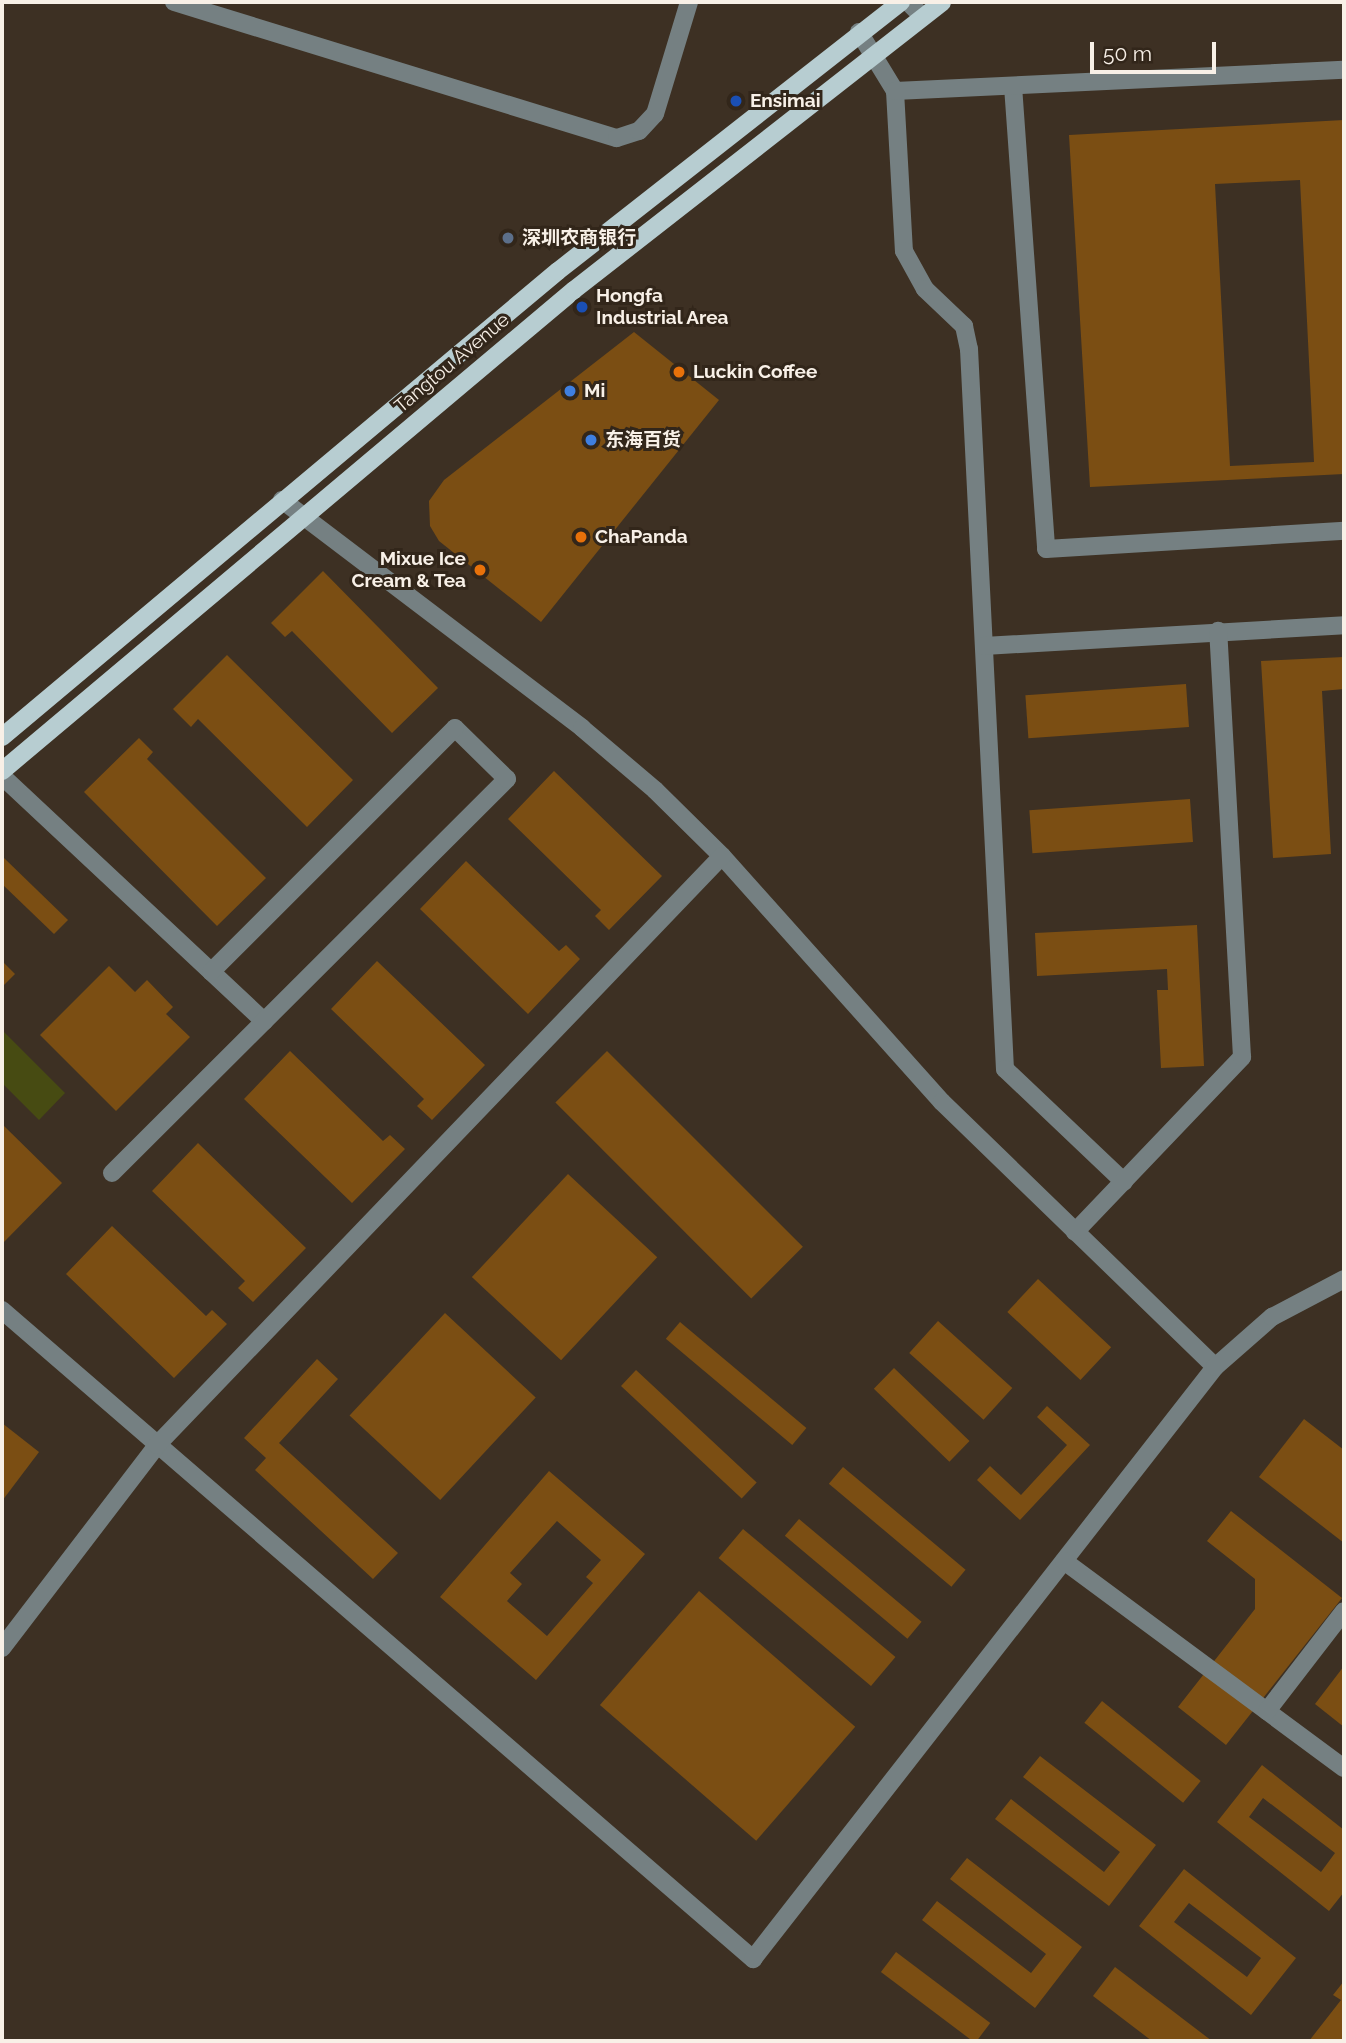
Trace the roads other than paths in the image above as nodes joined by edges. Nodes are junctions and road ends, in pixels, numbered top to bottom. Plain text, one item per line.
1 (174, 2) edge
2 (690, 2) edge
3 (901, 2) edge
4 (908, 2) edge
5 (942, 2) edge
6 (923, 17) junction
7 (859, 32) junction
8 (873, 54) junction
9 (1344, 70) edge
10 (1013, 86) junction
11 (895, 91) junction
12 (282, 500) junction
13 (303, 516) junction
14 (1344, 531) edge
15 (1344, 625) edge
16 (1218, 631) junction
17 (984, 646) junction
18 (2, 737) edge
19 (2, 774) edge
20 (722, 856) junction
21 (211, 972) junction
22 (264, 1021) junction
23 (112, 1173) dead end
24 (1124, 1182) junction
25 (1075, 1232) junction
26 (1344, 1279) edge
27 (2, 1310) edge
28 (1215, 1367) junction
29 (157, 1445) junction
30 (1064, 1561) junction
31 (1344, 1611) edge
32 (2, 1648) edge
33 (1267, 1711) junction
34 (1344, 1768) edge

1 - 2 street
3 - 7 main road, Tangtou Avenue
4 - 6 street
5 - 6 main road, Tangtou Avenue
6 - 8 main road, Tangtou Avenue
7 - 8 street
7 - 12 main road, Tangtou Avenue
8 - 11 street
8 - 13 main road, Tangtou Avenue
9 - 10 street
10 - 11 street
10 - 14 street
11 - 17 street
12 - 13 street
12 - 18 main road, Tangtou Avenue
13 - 19 main road, Tangtou Avenue
13 - 20 street
15 - 16 street
16 - 17 street
16 - 24 street
17 - 24 street
19 - 21 street
20 - 25 street
20 - 29 street
21 - 22 street
21 - 22 street
22 - 23 street
24 - 25 street
25 - 28 street
26 - 28 street
27 - 29 street
28 - 30 street
29 - 30 street
29 - 32 street
30 - 33 street
31 - 33 street
33 - 34 street

